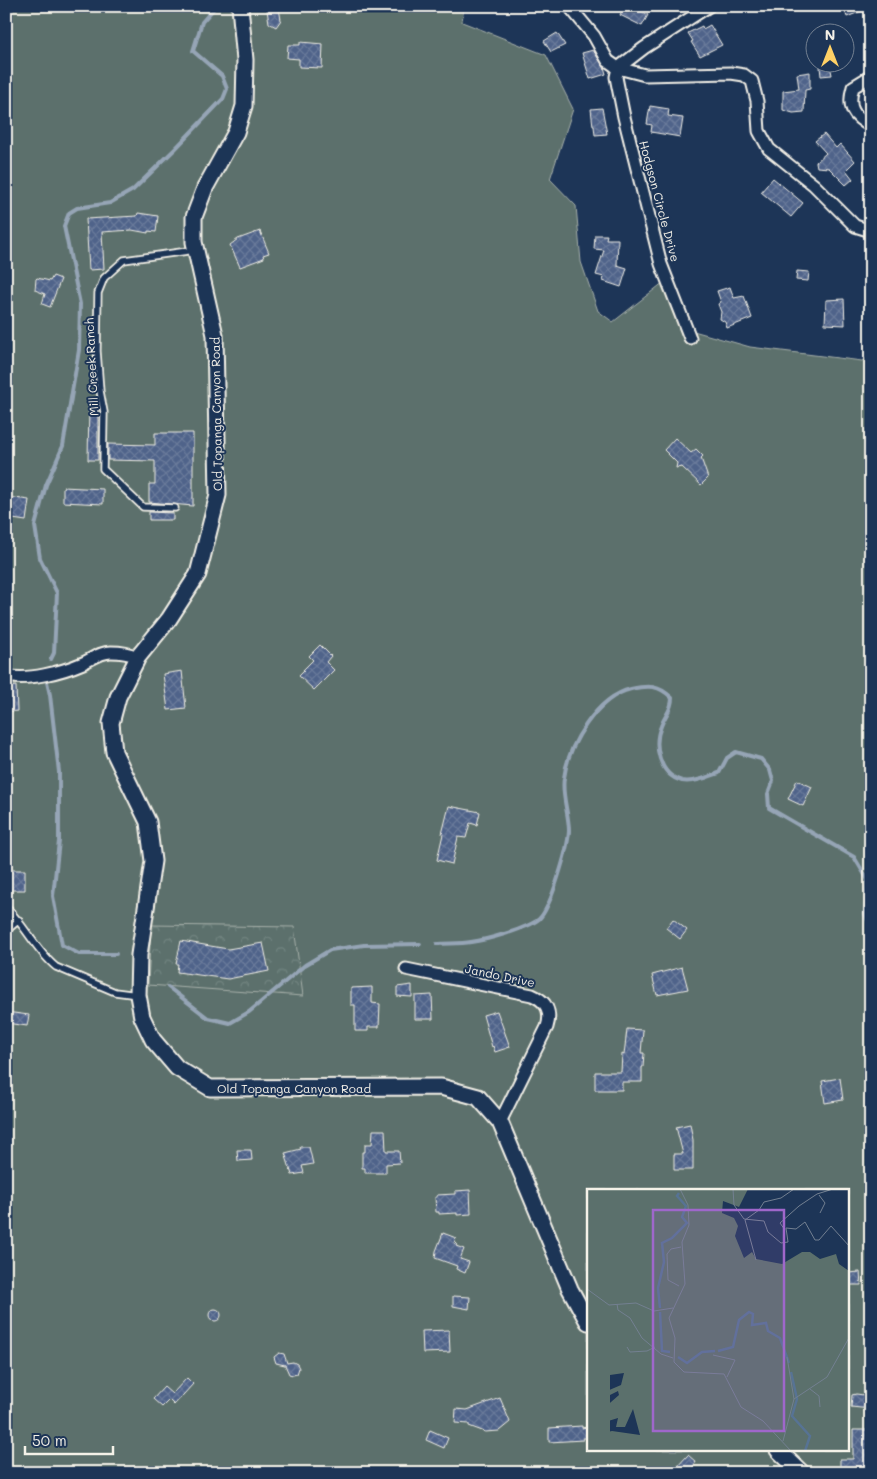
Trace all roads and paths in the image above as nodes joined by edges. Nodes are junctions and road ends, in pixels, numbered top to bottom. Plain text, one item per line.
1 (240, 6) edge
2 (569, 6) edge
3 (709, 6) edge
4 (618, 68) junction
5 (871, 76) edge
6 (871, 126) edge
7 (871, 231) edge
8 (196, 250) junction
9 (690, 338) dead end
10 (175, 508) dead end
11 (138, 657) junction
12 (6, 676) edge
13 (6, 907) edge
14 (19, 920) junction
15 (6, 932) edge
16 (406, 969) dead end
17 (138, 995) junction
18 (500, 1122) junction
19 (587, 1320) edge
20 (780, 1452) edge
21 (802, 1473) edge

1 - 8 main road, Old Topanga Canyon Road
2 - 4 street
3 - 4 street
4 - 7 street
4 - 9 street, Hodgson Circle Drive
5 - 6 street
8 - 10 lane, Mill Creek Ranch
8 - 11 main road, Old Topanga Canyon Road
11 - 12 street
11 - 17 main road, Old Topanga Canyon Road
13 - 14 lane
14 - 15 lane
14 - 17 lane
16 - 18 street, Jando Drive
17 - 18 main road, Old Topanga Canyon Road
18 - 19 main road, Old Topanga Canyon Road
20 - 21 main road

